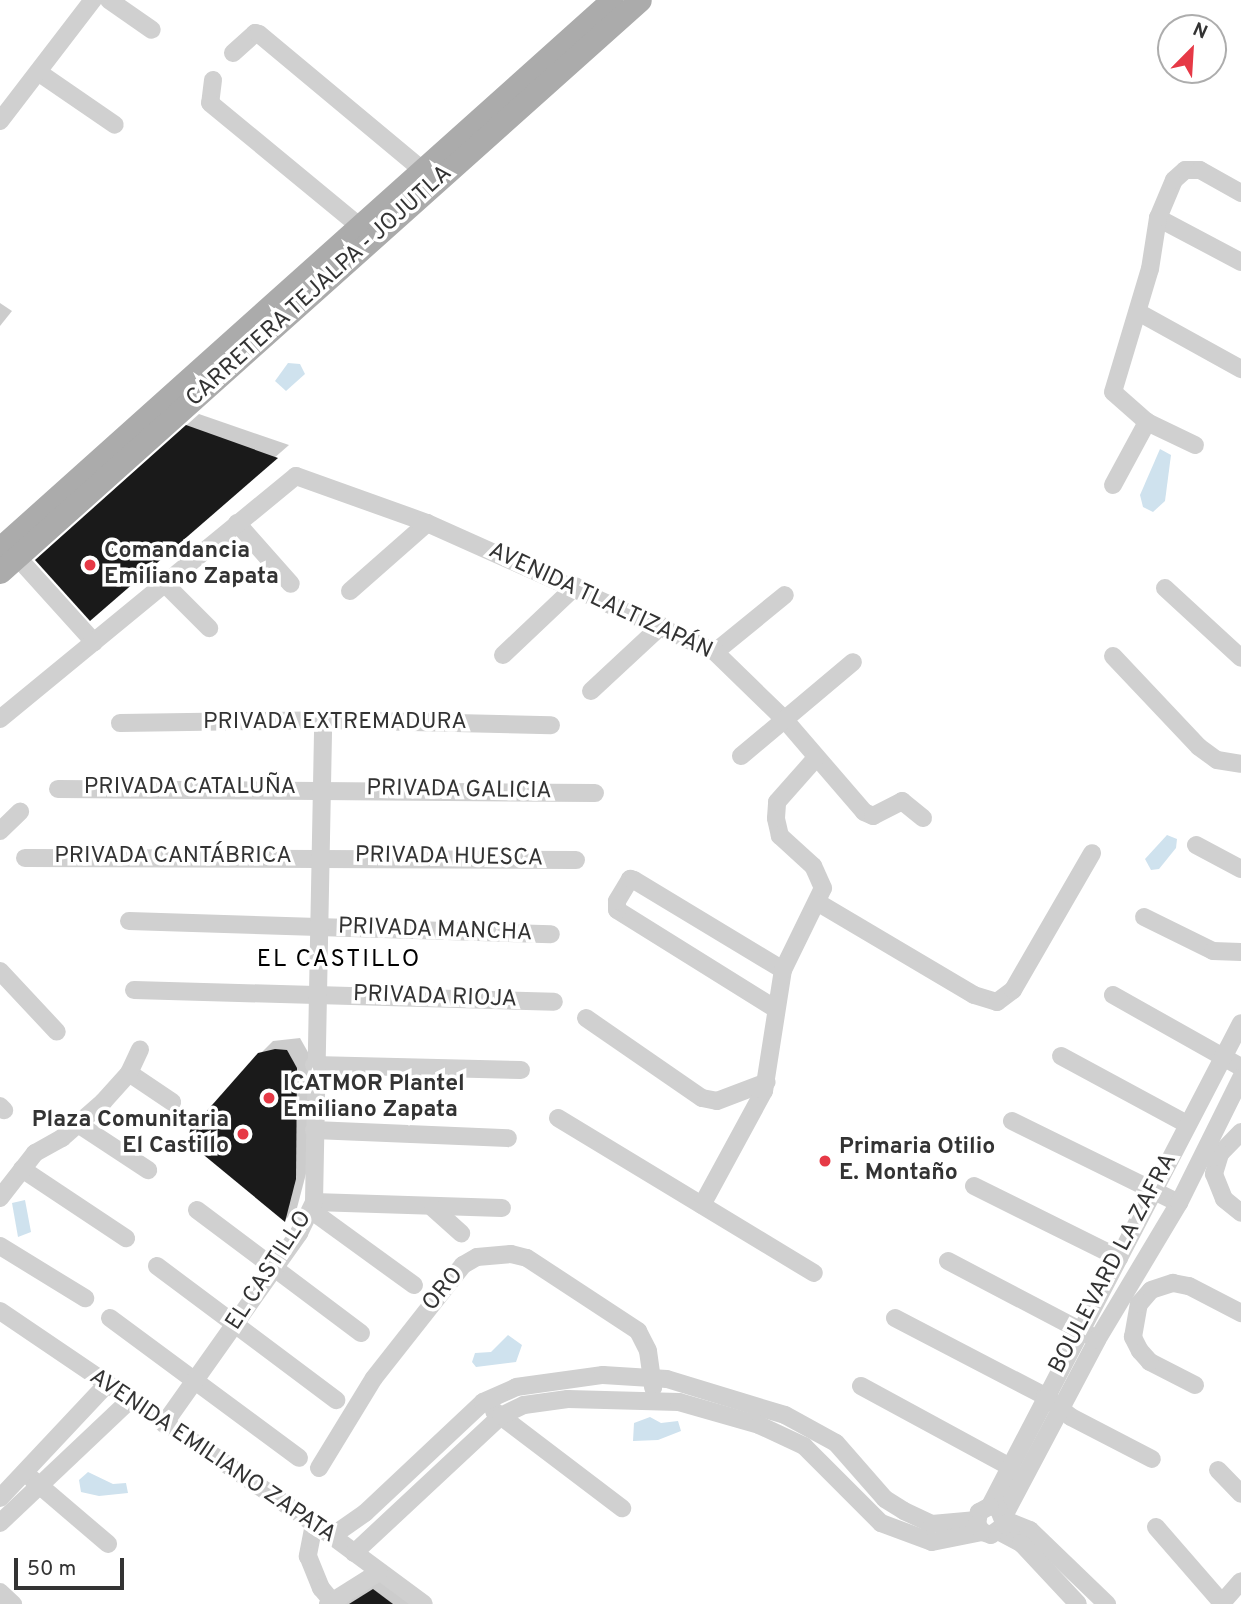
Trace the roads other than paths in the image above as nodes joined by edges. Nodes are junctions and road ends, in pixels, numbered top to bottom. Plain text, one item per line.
1 (93, 0) edge
2 (109, 0) edge
3 (612, 0) edge
4 (640, 0) edge
5 (152, 30) dead end
6 (233, 53) dead end
7 (38, 72) junction
8 (213, 80) dead end
9 (1, 117) edge
10 (114, 124) dead end
11 (420, 167) junction
12 (1237, 187) edge
13 (1158, 218) junction
14 (358, 225) junction
15 (1241, 262) edge
16 (1138, 312) junction
17 (1241, 369) edge
18 (1147, 422) junction
19 (1195, 445) dead end
20 (1113, 485) dead end
21 (237, 523) junction
22 (427, 523) junction
23 (6, 555) edge
24 (164, 583) junction
25 (291, 584) dead end
26 (576, 586) junction
27 (1165, 588) dead end
28 (350, 591) dead end
29 (785, 595) dead end
30 (661, 626) junction
31 (209, 628) dead end
32 (94, 642) junction
33 (715, 652) junction
34 (503, 655) dead end
35 (1113, 656) dead end
36 (1241, 658) edge
37 (853, 662) dead end
38 (591, 691) dead end
39 (0, 719) edge
40 (323, 720) junction
41 (785, 720) junction
42 (120, 723) dead end
43 (551, 725) dead end
44 (741, 756) dead end
45 (815, 759) junction
46 (1241, 764) edge
47 (322, 788) junction
48 (58, 789) dead end
49 (595, 793) dead end
50 (20, 812) dead end
51 (923, 818) dead end
52 (0, 831) edge
53 (1196, 845) dead end
54 (1092, 853) dead end
55 (321, 857) junction
56 (25, 858) dead end
57 (576, 860) dead end
58 (1241, 869) edge
59 (817, 902) junction
60 (1144, 917) dead end
61 (129, 922) dead end
62 (319, 928) junction
63 (551, 934) dead end
64 (1241, 952) edge
65 (783, 970) junction
66 (0, 971) edge
67 (134, 990) dead end
68 (317, 993) junction
69 (1113, 995) dead end
70 (554, 1002) dead end
71 (776, 1009) junction
72 (586, 1018) dead end
73 (1241, 1023) edge
74 (57, 1032) dead end
75 (141, 1049) dead end
76 (1061, 1056) dead end
77 (1222, 1058) junction
78 (314, 1065) junction
79 (1241, 1067) edge
80 (522, 1070) dead end
81 (129, 1073) junction
82 (1241, 1078) edge
83 (767, 1082) junction
84 (173, 1102) dead end
85 (558, 1118) dead end
86 (1012, 1121) dead end
87 (78, 1124) junction
88 (1187, 1124) junction
89 (314, 1130) junction
90 (1241, 1132) edge
91 (508, 1138) dead end
92 (1212, 1150) junction
93 (22, 1169) junction
94 (148, 1170) dead end
95 (974, 1186) dead end
96 (1154, 1192) junction
97 (0, 1198) edge
98 (1179, 1203) junction
99 (702, 1205) junction
100 (313, 1207) junction
101 (433, 1208) junction
102 (502, 1208) dead end
103 (197, 1210) dead end
104 (1241, 1213) edge
105 (461, 1233) dead end
106 (126, 1238) dead end
107 (0, 1246) edge
108 (1119, 1258) junction
109 (948, 1261) dead end
110 (157, 1266) dead end
111 (273, 1270) junction
112 (814, 1273) dead end
113 (415, 1286) dead end
114 (85, 1298) dead end
115 (1132, 1300) junction
116 (0, 1311) edge
117 (1241, 1312) edge
118 (110, 1318) dead end
119 (895, 1318) dead end
120 (233, 1327) junction
121 (1081, 1330) junction
122 (361, 1333) dead end
123 (1097, 1340) junction
124 (651, 1377) junction
125 (194, 1383) junction
126 (1195, 1385) dead end
127 (105, 1386) junction
128 (861, 1387) dead end
129 (1045, 1396) junction
130 (654, 1398) junction
131 (336, 1400) dead end
132 (128, 1402) junction
133 (482, 1402) junction
134 (89, 1406) junction
135 (1061, 1409) junction
136 (501, 1416) junction
137 (106, 1420) junction
138 (164, 1424) junction
139 (299, 1458) dead end
140 (1152, 1459) dead end
141 (1010, 1467) junction
142 (319, 1468) dead end
143 (1218, 1469) dead end
144 (24, 1472) junction
145 (40, 1486) junction
146 (1241, 1494) edge
147 (1, 1496) edge
148 (18, 1507) junction
149 (622, 1507) dead end
150 (365, 1513) junction
151 (993, 1521) junction
152 (0, 1523) edge
153 (314, 1524) junction
154 (1156, 1527) dead end
155 (380, 1528) junction
156 (332, 1536) junction
157 (108, 1544) dead end
158 (354, 1553) junction
159 (379, 1572) junction
160 (1241, 1581) edge
161 (0, 1592) edge
162 (330, 1602) edge
163 (13, 1604) edge
164 (424, 1604) edge
165 (1078, 1604) edge
166 (1107, 1604) edge
167 (1221, 1604) edge

1 - 7 street
2 - 5 street
3 - 11 main road, CARRETERA TEJALPA - JOJUTLA
4 - 23 main road, CARRETERA TEJALPA - JOJUTLA
6 - 11 street
7 - 9 street
7 - 10 street
8 - 14 street
11 - 14 main road, CARRETERA TEJALPA - JOJUTLA
12 - 13 street
13 - 15 street
13 - 16 street
14 - 23 main road, CARRETERA TEJALPA - JOJUTLA
16 - 17 street
16 - 18 street
18 - 19 street
18 - 20 street
21 - 22 street, AVENIDA TLALTIZAPÁN
21 - 24 street
21 - 25 street
22 - 26 street, AVENIDA TLALTIZAPÁN
22 - 28 street
23 - 32 street
24 - 31 street
24 - 32 street
26 - 30 street, AVENIDA TLALTIZAPÁN
26 - 34 street
27 - 36 street
29 - 33 street
30 - 33 street, AVENIDA TLALTIZAPÁN
30 - 38 street
32 - 39 street
33 - 41 street, AVENIDA TLALTIZAPÁN
35 - 46 street
37 - 41 street
40 - 42 street, PRIVADA EXTREMADURA
40 - 43 street, PRIVADA EXTREMADURA
40 - 47 street, EL CASTILLO
41 - 44 street
41 - 45 street, AVENIDA TLALTIZAPÁN
45 - 51 street, AVENIDA TLALTIZAPÁN
45 - 59 street
47 - 48 street, PRIVADA CATALUÑA
47 - 49 street, PRIVADA GALICIA
47 - 55 street, EL CASTILLO
50 - 52 street
53 - 58 street
54 - 59 street
55 - 56 street, PRIVADA CANTÁBRICA
55 - 57 street, PRIVADA HUESCA
55 - 62 street, EL CASTILLO
59 - 65 street
60 - 64 street
61 - 62 street, PRIVADA MANCHA
62 - 63 street, PRIVADA MANCHA
62 - 68 street, EL CASTILLO
65 - 71 street
65 - 71 street
66 - 74 street
67 - 68 street, PRIVADA RIOJA
68 - 70 street, PRIVADA RIOJA
68 - 78 street, EL CASTILLO
69 - 77 street
71 - 83 street
72 - 83 street
73 - 77 street, BOULEVARD LA ZAFRA
75 - 81 street
76 - 88 street
77 - 79 street
77 - 88 street, BOULEVARD LA ZAFRA
78 - 80 street
78 - 89 street, EL CASTILLO
81 - 84 street
81 - 87 street
82 - 92 street, BOULEVARD LA ZAFRA
83 - 99 street
85 - 99 street
86 - 96 street
87 - 93 street
87 - 94 street
88 - 96 street, BOULEVARD LA ZAFRA
89 - 91 street
89 - 100 street, EL CASTILLO
90 - 92 street
92 - 98 street, BOULEVARD LA ZAFRA
92 - 104 street
93 - 97 street
93 - 106 street
95 - 108 street
96 - 98 street
96 - 108 street, BOULEVARD LA ZAFRA
98 - 115 street, BOULEVARD LA ZAFRA
99 - 112 street
100 - 101 street
100 - 111 street, EL CASTILLO
100 - 113 street
101 - 102 street
101 - 105 street
103 - 111 street
107 - 114 street
108 - 121 street, BOULEVARD LA ZAFRA
109 - 121 street
110 - 120 street
111 - 120 street, EL CASTILLO
111 - 122 street
115 - 117 street
115 - 123 street, BOULEVARD LA ZAFRA
115 - 126 street
116 - 127 street, AVENIDA EMILIANO ZAPATA
118 - 125 street
119 - 129 street
120 - 125 street, EL CASTILLO
120 - 131 street
121 - 123 street
121 - 129 street, BOULEVARD LA ZAFRA
123 - 135 street, BOULEVARD LA ZAFRA
124 - 130 street, ORO
124 - 133 street
124 - 142 street, ORO
124 - 151 street
125 - 138 street, EL CASTILLO
125 - 139 street
127 - 132 street, AVENIDA EMILIANO ZAPATA
127 - 134 street
128 - 141 street
129 - 135 street
129 - 141 street, BOULEVARD LA ZAFRA
130 - 136 street
130 - 151 street
132 - 137 street
132 - 138 street, AVENIDA EMILIANO ZAPATA
133 - 136 street
133 - 150 street
134 - 137 street
134 - 144 street
135 - 140 street
135 - 151 street, BOULEVARD LA ZAFRA
136 - 149 street
136 - 155 street
137 - 145 street
138 - 153 street, AVENIDA EMILIANO ZAPATA
141 - 151 street, BOULEVARD LA ZAFRA
143 - 146 street
144 - 145 street
144 - 147 street
145 - 148 street
145 - 157 street
147 - 148 street
148 - 152 street
150 - 155 street
150 - 156 street
151 - 165 street
151 - 166 street
153 - 156 street, AVENIDA EMILIANO ZAPATA
153 - 162 street
154 - 167 street
155 - 158 street
156 - 158 street, AVENIDA EMILIANO ZAPATA
158 - 159 street, AVENIDA EMILIANO ZAPATA
159 - 162 street
159 - 164 street, AVENIDA EMILIANO ZAPATA
160 - 167 street
161 - 163 street

